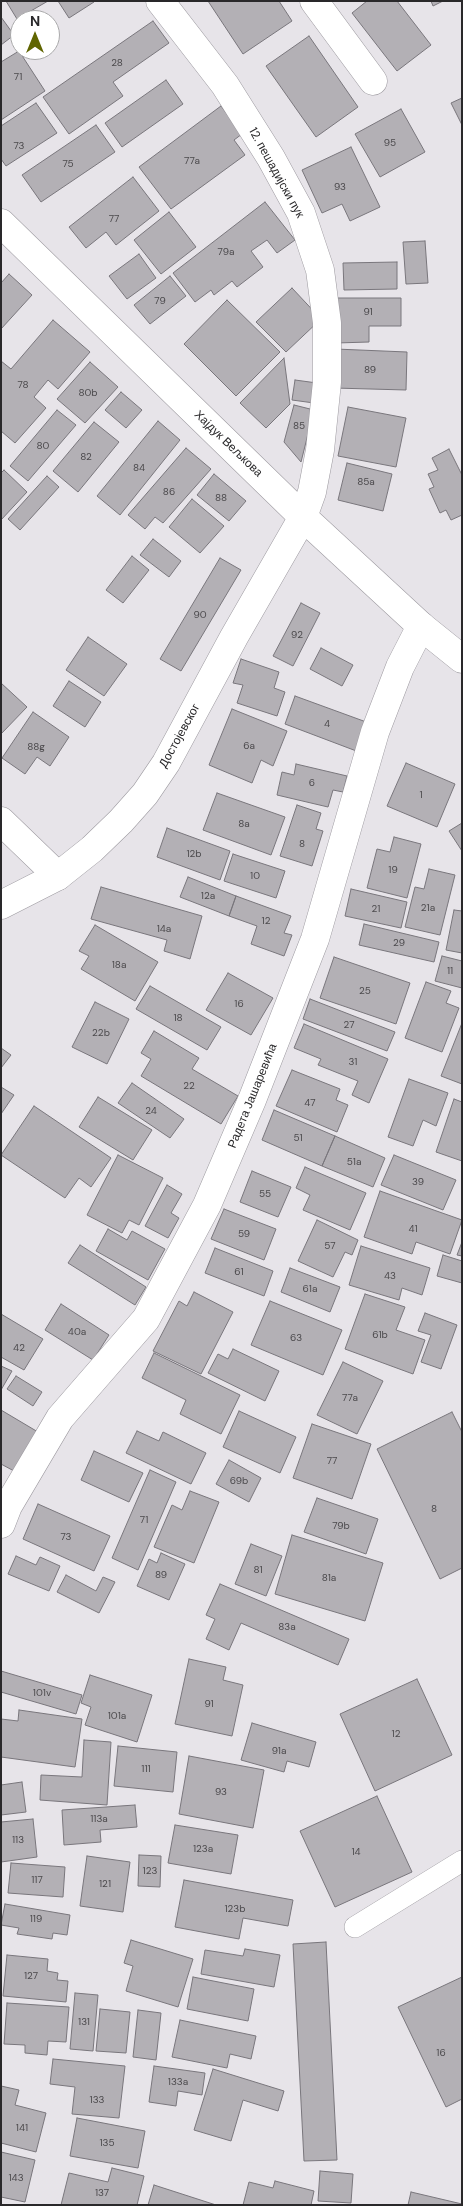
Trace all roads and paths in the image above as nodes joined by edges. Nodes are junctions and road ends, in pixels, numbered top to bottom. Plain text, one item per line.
1 (160, 1) edge
2 (314, 1) edge
3 (373, 81) dead end
4 (1, 223) edge
5 (304, 517) junction
6 (421, 626) junction
7 (462, 658) edge
8 (1, 821) edge
9 (58, 876) junction
10 (1, 905) edge
11 (1, 1524) edge
12 (462, 1861) edge
13 (355, 1927) dead end

1 - 5 street, 12. пешадијски пук
2 - 3 street
4 - 5 street, Хајдук Вељкова
5 - 6 street, Хајдук Вељкова
5 - 9 street, Достојевског
6 - 7 street, Хајдук Вељкова
6 - 11 street, Радета Јашаревића
8 - 9 street
9 - 10 street, Достојевског
12 - 13 lane

